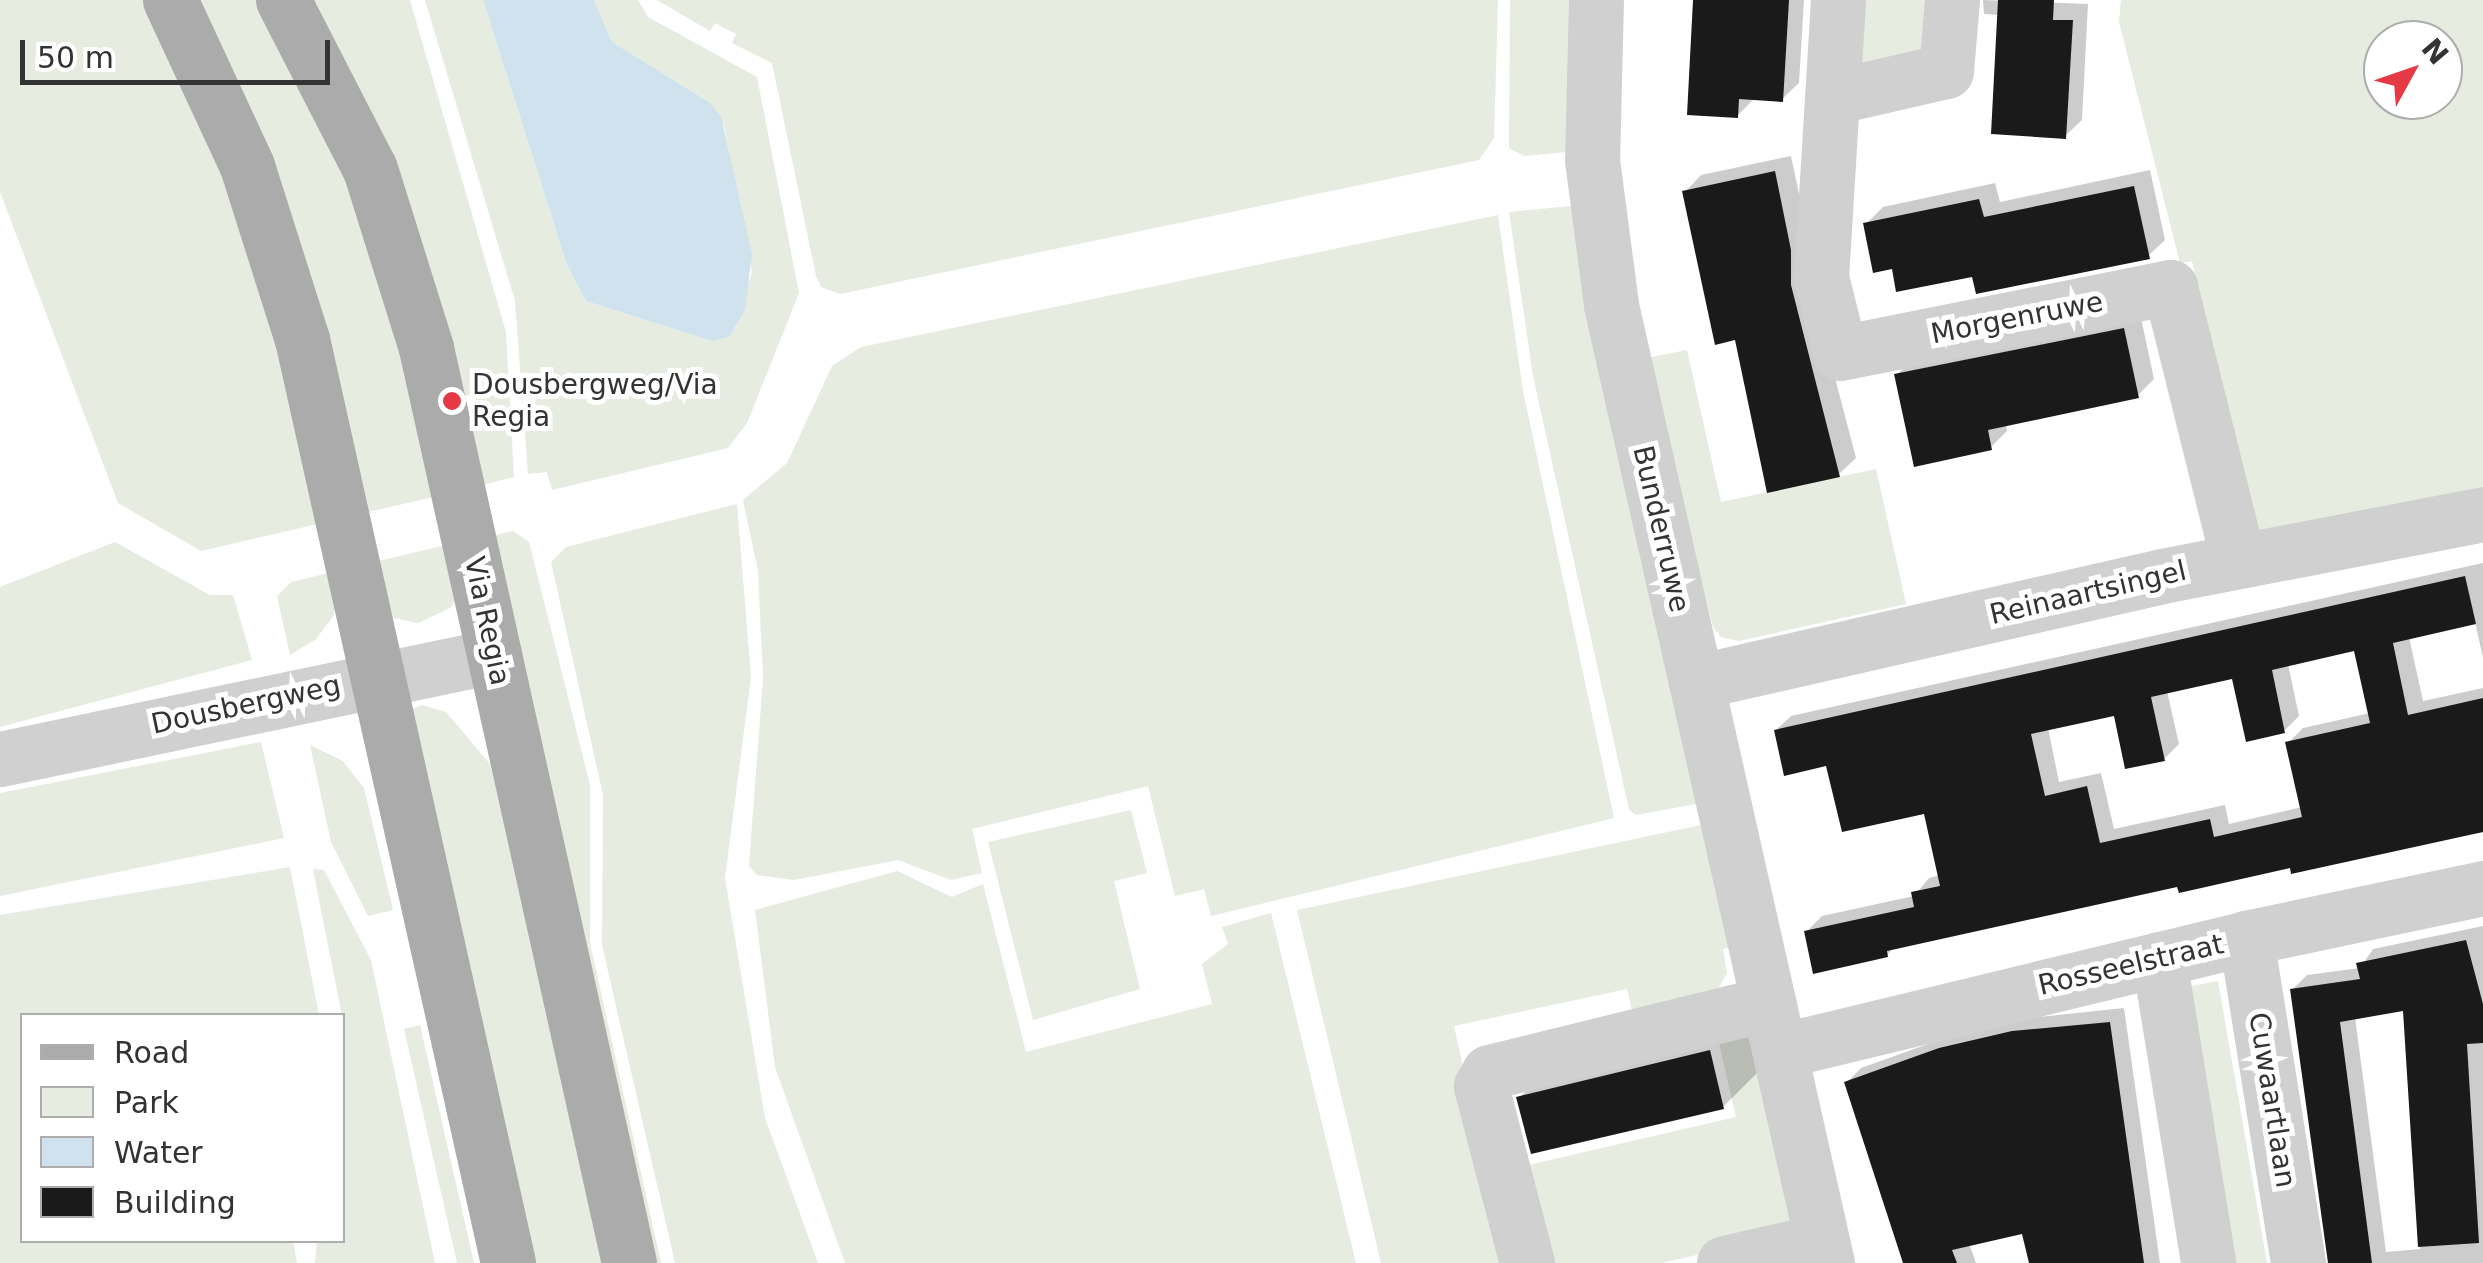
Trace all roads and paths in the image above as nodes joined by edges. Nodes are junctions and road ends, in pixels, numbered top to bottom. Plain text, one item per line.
1 (170, 0) edge
2 (283, 0) edge
3 (1596, 0) edge
4 (1838, 0) edge
5 (1952, 0) edge
6 (1833, 98) junction
7 (2483, 514) edge
8 (2238, 560) junction
9 (494, 656) junction
10 (378, 678) junction
11 (1696, 682) junction
12 (0, 759) edge
13 (2483, 888) edge
14 (2246, 938) junction
15 (2159, 959) junction
16 (1775, 1027) junction
17 (1825, 1252) edge
18 (508, 1263) edge
19 (630, 1263) edge
20 (1527, 1263) edge
21 (1724, 1263) edge
22 (2208, 1263) edge
23 (2298, 1263) edge

1 - 10 main road
2 - 9 main road, Via Regia
3 - 11 street, Bunderruwe
4 - 6 street, Morgenruwe
5 - 6 street
6 - 8 street, Morgenruwe
7 - 8 street, Reinaartsingel
8 - 11 street, Reinaartsingel
9 - 10 street, Dousbergweg
9 - 19 main road, Via Regia
10 - 12 street, Dousbergweg
10 - 18 main road
11 - 16 street, Bunderruwe
13 - 14 street, Rosseelstraat
14 - 15 street, Rosseelstraat
14 - 23 street, Cuwaartlaan
15 - 16 street, Rosseelstraat
15 - 22 street
16 - 17 street, Bunderruwe
16 - 20 street, Rosseelstraat
17 - 21 street

